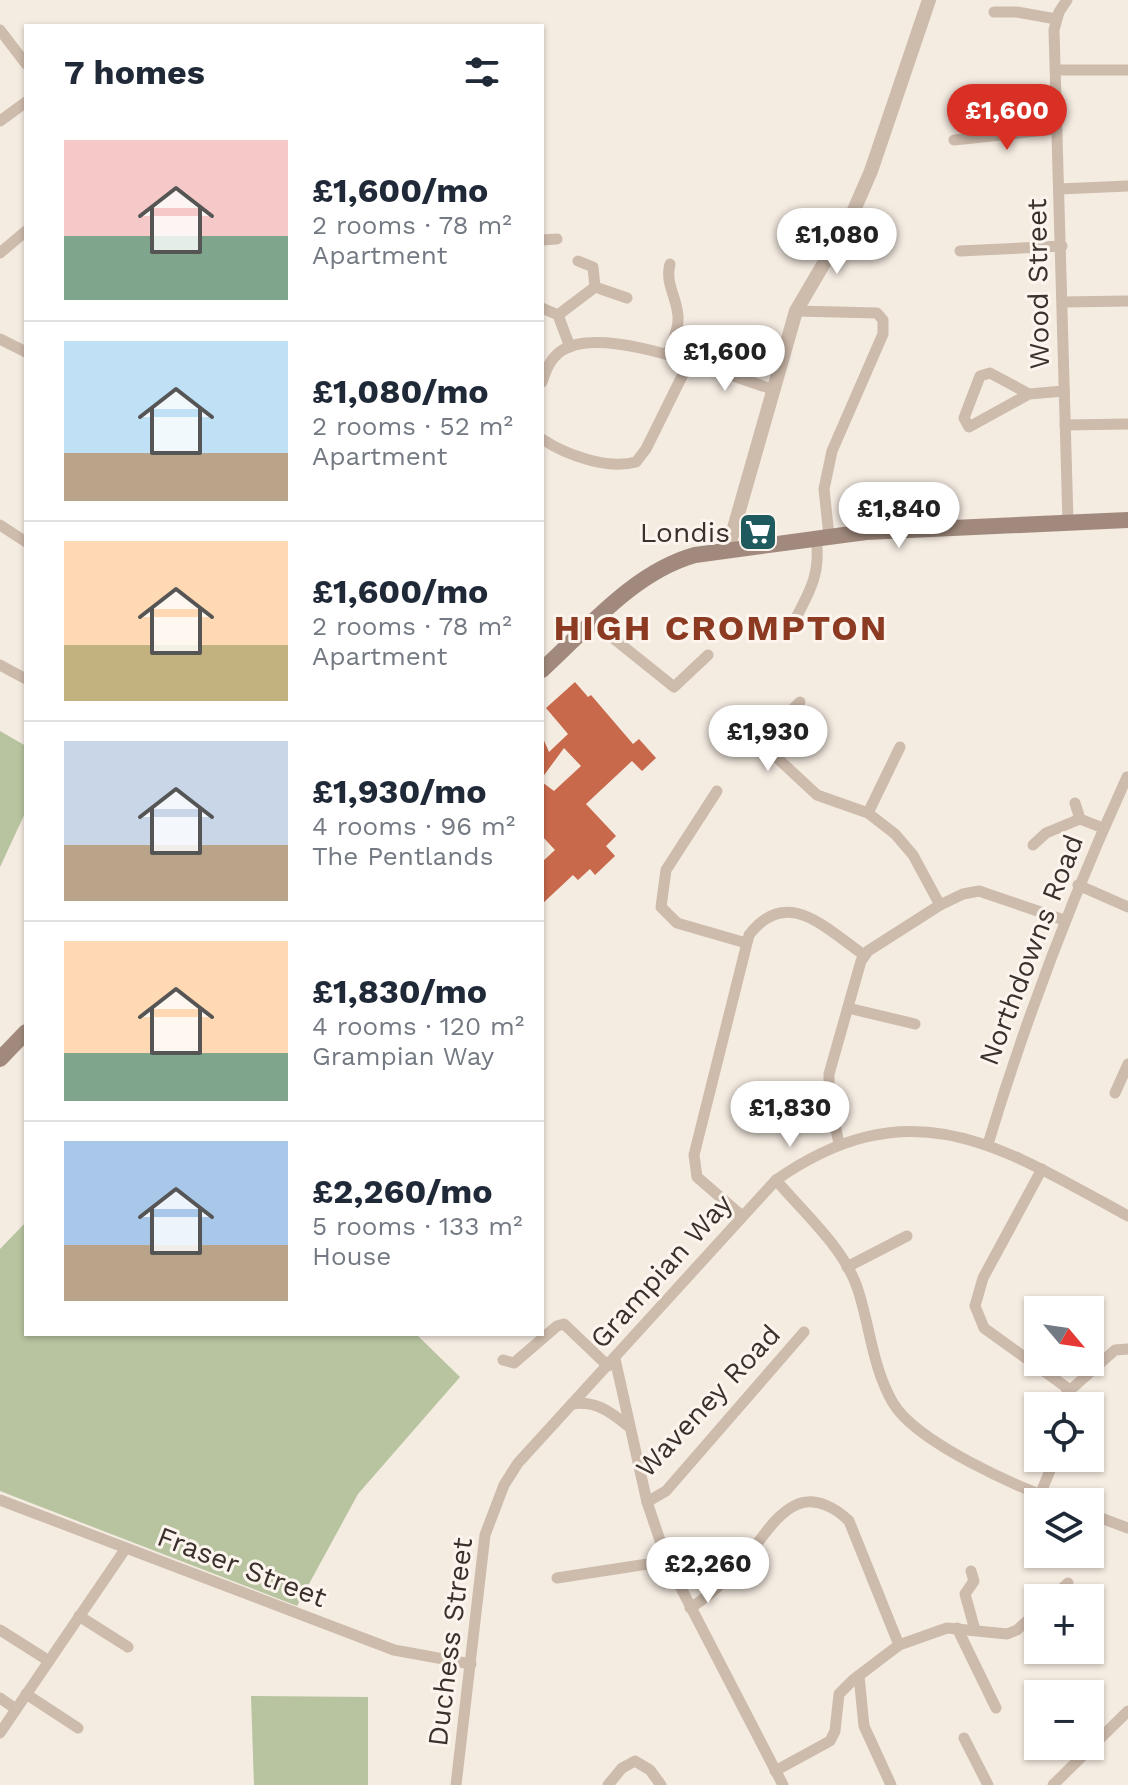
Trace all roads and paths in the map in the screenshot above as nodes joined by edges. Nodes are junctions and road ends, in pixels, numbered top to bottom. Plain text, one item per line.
1 (929, 0) edge
2 (1067, 0) edge
3 (994, 12) dead end
4 (1056, 19) junction
5 (0, 30) edge
6 (24, 61) edge
7 (1056, 70) junction
8 (1128, 70) edge
9 (24, 103) edge
10 (0, 121) edge
11 (1056, 129) junction
12 (954, 140) dead end
13 (1128, 186) edge
14 (1059, 189) junction
15 (24, 233) edge
16 (557, 239) dead end
17 (544, 240) edge
18 (1062, 246) junction
19 (960, 251) dead end
20 (0, 253) edge
21 (578, 261) dead end
22 (670, 264) dead end
23 (595, 287) junction
24 (627, 298) dead end
25 (1128, 301) edge
26 (1063, 302) junction
27 (544, 309) edge
28 (796, 311) junction
29 (558, 315) junction
30 (0, 339) edge
31 (570, 347) junction
32 (24, 351) edge
33 (668, 354) junction
34 (689, 362) junction
35 (544, 376) edge
36 (772, 389) junction
37 (1064, 391) junction
38 (1029, 394) junction
39 (1128, 424) edge
40 (1065, 425) junction
41 (544, 440) edge
42 (1128, 520) edge
43 (1068, 522) junction
44 (0, 525) edge
45 (822, 537) junction
46 (24, 541) edge
47 (728, 549) junction
48 (592, 625) junction
49 (790, 629) dead end
50 (708, 655) dead end
51 (0, 665) edge
52 (544, 668) edge
53 (24, 678) edge
54 (800, 702) dead end
55 (900, 747) dead end
56 (1128, 776) edge
57 (717, 791) dead end
58 (1075, 803) dead end
59 (868, 813) junction
60 (1080, 819) junction
61 (1103, 828) junction
62 (1033, 845) dead end
63 (1078, 885) junction
64 (940, 905) junction
65 (1128, 907) edge
66 (1064, 920) junction
67 (746, 943) junction
68 (864, 955) junction
69 (848, 1008) junction
70 (915, 1024) dead end
71 (24, 1034) edge
72 (0, 1059) edge
73 (1128, 1064) edge
74 (1115, 1093) dead end
75 (839, 1144) junction
76 (988, 1144) junction
77 (1042, 1169) junction
78 (776, 1180) junction
79 (742, 1216) junction
80 (1128, 1216) edge
81 (907, 1236) dead end
82 (847, 1267) junction
83 (804, 1332) dead end
84 (1128, 1349) edge
85 (503, 1360) dead end
86 (611, 1363) junction
87 (1068, 1392) joint
88 (572, 1404) junction
89 (629, 1427) junction
90 (518, 1463) joint
91 (1025, 1488) edge
92 (0, 1500) edge
93 (647, 1502) junction
94 (1104, 1519) edge
95 (1128, 1528) edge
96 (126, 1548) junction
97 (667, 1561) junction
98 (971, 1571) dead end
99 (557, 1578) dead end
100 (690, 1608) junction
101 (79, 1616) junction
102 (1024, 1624) edge
103 (957, 1628) junction
104 (0, 1630) edge
105 (975, 1630) junction
106 (899, 1645) junction
107 (128, 1647) dead end
108 (49, 1661) junction
109 (471, 1664) junction
110 (859, 1676) junction
111 (26, 1694) junction
112 (0, 1698) edge
113 (996, 1708) dead end
114 (16, 1709) junction
115 (1128, 1711) edge
116 (78, 1728) dead end
117 (0, 1733) edge
118 (964, 1738) dead end
119 (775, 1771) junction
120 (456, 1785) edge
121 (608, 1785) edge
122 (661, 1785) edge
123 (783, 1785) edge
124 (891, 1785) edge
125 (988, 1785) edge
126 (1053, 1785) edge

1 - 28 street
2 - 4 street
3 - 4 street
4 - 7 street, Wood Street
5 - 6 street
7 - 8 street
7 - 11 street, Wood Street
9 - 10 street
11 - 12 street
11 - 14 street, Wood Street
13 - 14 street
14 - 18 street, Wood Street
15 - 20 street
16 - 17 street
18 - 19 street
18 - 26 street, Wood Street
21 - 23 street
22 - 33 street
23 - 24 street
23 - 29 street
25 - 26 street
26 - 37 street, Wood Street
27 - 29 street
28 - 36 street
28 - 45 street
29 - 31 street
30 - 32 street
31 - 33 street
31 - 35 street
33 - 34 street
34 - 36 street
34 - 41 street
36 - 47 street
37 - 38 street
37 - 40 street, Wood Street
38 - 38 street
39 - 40 street
40 - 43 street, Wood Street
42 - 43 main road
43 - 45 main road
44 - 46 street
45 - 47 main road
45 - 49 street
47 - 48 main road
48 - 50 street
48 - 52 main road
51 - 53 street
54 - 59 street
55 - 59 street
56 - 61 street, Northdowns Road
57 - 67 street
58 - 60 street
59 - 64 street
60 - 61 street
60 - 62 street
61 - 63 street, Northdowns Road
63 - 65 street
63 - 66 street, Northdowns Road
64 - 66 street
64 - 68 street
66 - 76 street, Northdowns Road
67 - 68 street
67 - 79 street
68 - 69 street
69 - 70 street
69 - 75 street
71 - 72 main road
73 - 74 street
75 - 76 street, Grampian Way
75 - 78 street, Grampian Way
76 - 77 street, Grampian Way
77 - 80 street, Grampian Way
77 - 87 street
78 - 79 street, Grampian Way
78 - 82 street
79 - 86 street, Grampian Way
81 - 82 street
82 - 91 street
83 - 93 street, Waveney Road
84 - 87 street
85 - 86 street
86 - 88 street, Grampian Way
86 - 89 street
88 - 89 street
88 - 90 street, Grampian Way
89 - 93 street
90 - 109 street, Duchess Street
92 - 96 street, Fraser Street
93 - 97 street
94 - 95 street
96 - 101 street
96 - 109 street, Fraser Street
97 - 99 street
97 - 100 street
98 - 105 street
100 - 106 street
100 - 119 street
101 - 107 street
101 - 108 street
102 - 105 street
103 - 105 street
103 - 106 street
103 - 113 street
104 - 108 street
106 - 110 street
108 - 111 street
109 - 120 street, Duchess Street
110 - 119 street
110 - 124 street
111 - 114 street
111 - 116 street
112 - 114 street
114 - 117 street
115 - 126 street
118 - 125 street
119 - 123 street
121 - 122 street

